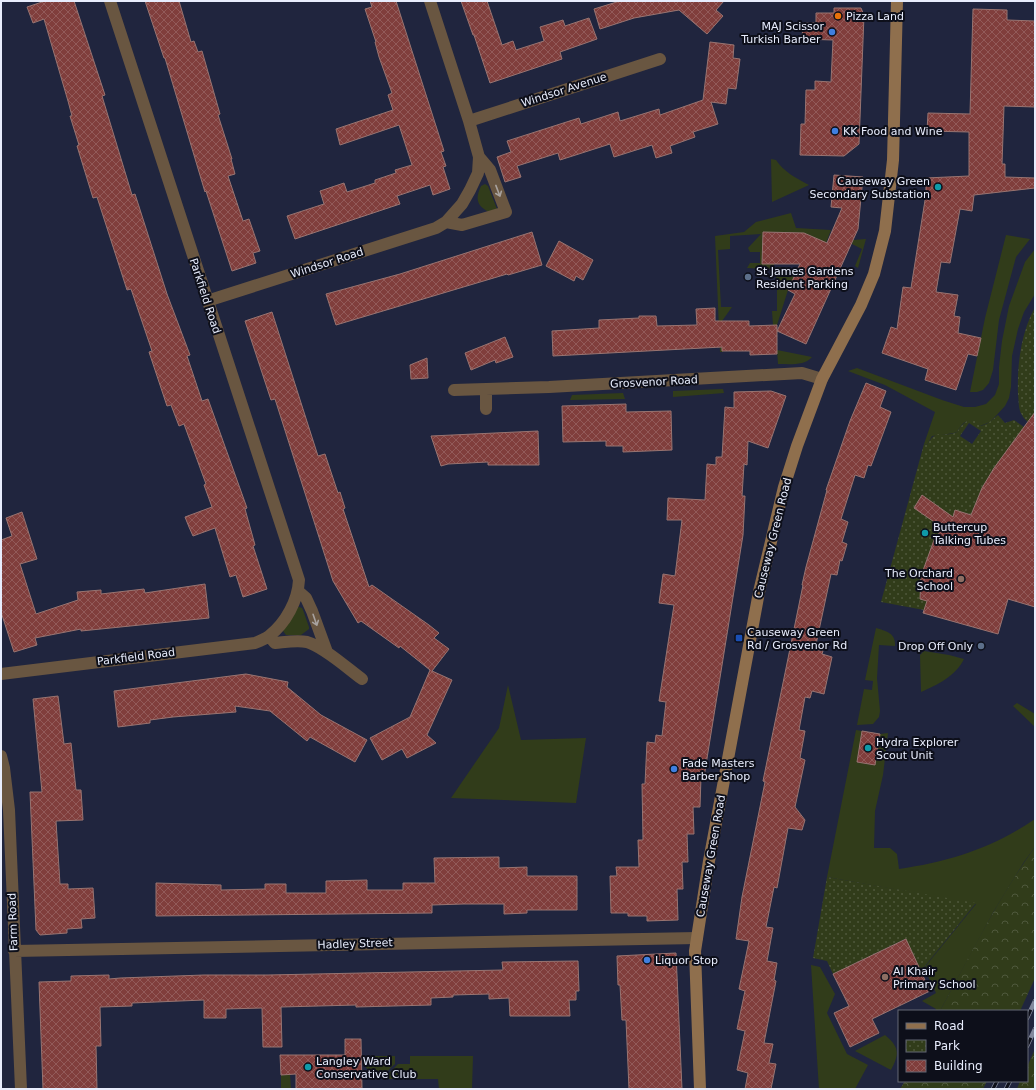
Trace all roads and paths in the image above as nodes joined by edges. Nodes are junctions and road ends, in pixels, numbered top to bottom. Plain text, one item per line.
1 (110, 1) edge
2 (430, 1) edge
3 (897, 1) edge
4 (660, 59) dead end
5 (469, 121) junction
6 (479, 157) junction
7 (446, 222) junction
8 (207, 301) junction
9 (822, 379) junction
10 (486, 389) junction
11 (454, 390) dead end
12 (486, 409) dead end
13 (298, 591) junction
14 (269, 636) junction
15 (327, 652) junction
16 (1, 674) edge
17 (362, 678) dead end
18 (1, 756) edge
19 (697, 938) junction
20 (14, 951) junction
21 (21, 1089) edge
22 (700, 1089) edge

1 - 8 street, Parkfield Road
2 - 5 street, Windsor Road
3 - 9 main road, Causeway Green Road
4 - 5 street, Windsor Avenue
5 - 6 street, Windsor Road
6 - 7 street, Windsor Road
6 -> 7 street, Windsor Road
7 - 8 street, Windsor Road
8 - 13 street, Parkfield Road
9 - 10 street, Grosvenor Road
9 - 19 main road, Causeway Green Road
10 - 11 street, Grosvenor Road
10 - 12 street
13 - 14 street, Parkfield Road
13 -> 15 street, Parkfield Road
14 - 15 street
14 - 16 street, Parkfield Road
15 - 17 street
18 - 20 street, Farm Road
19 - 20 street, Hadley Street
19 - 22 main road, Causeway Green Road
20 - 21 street, Farm Road

